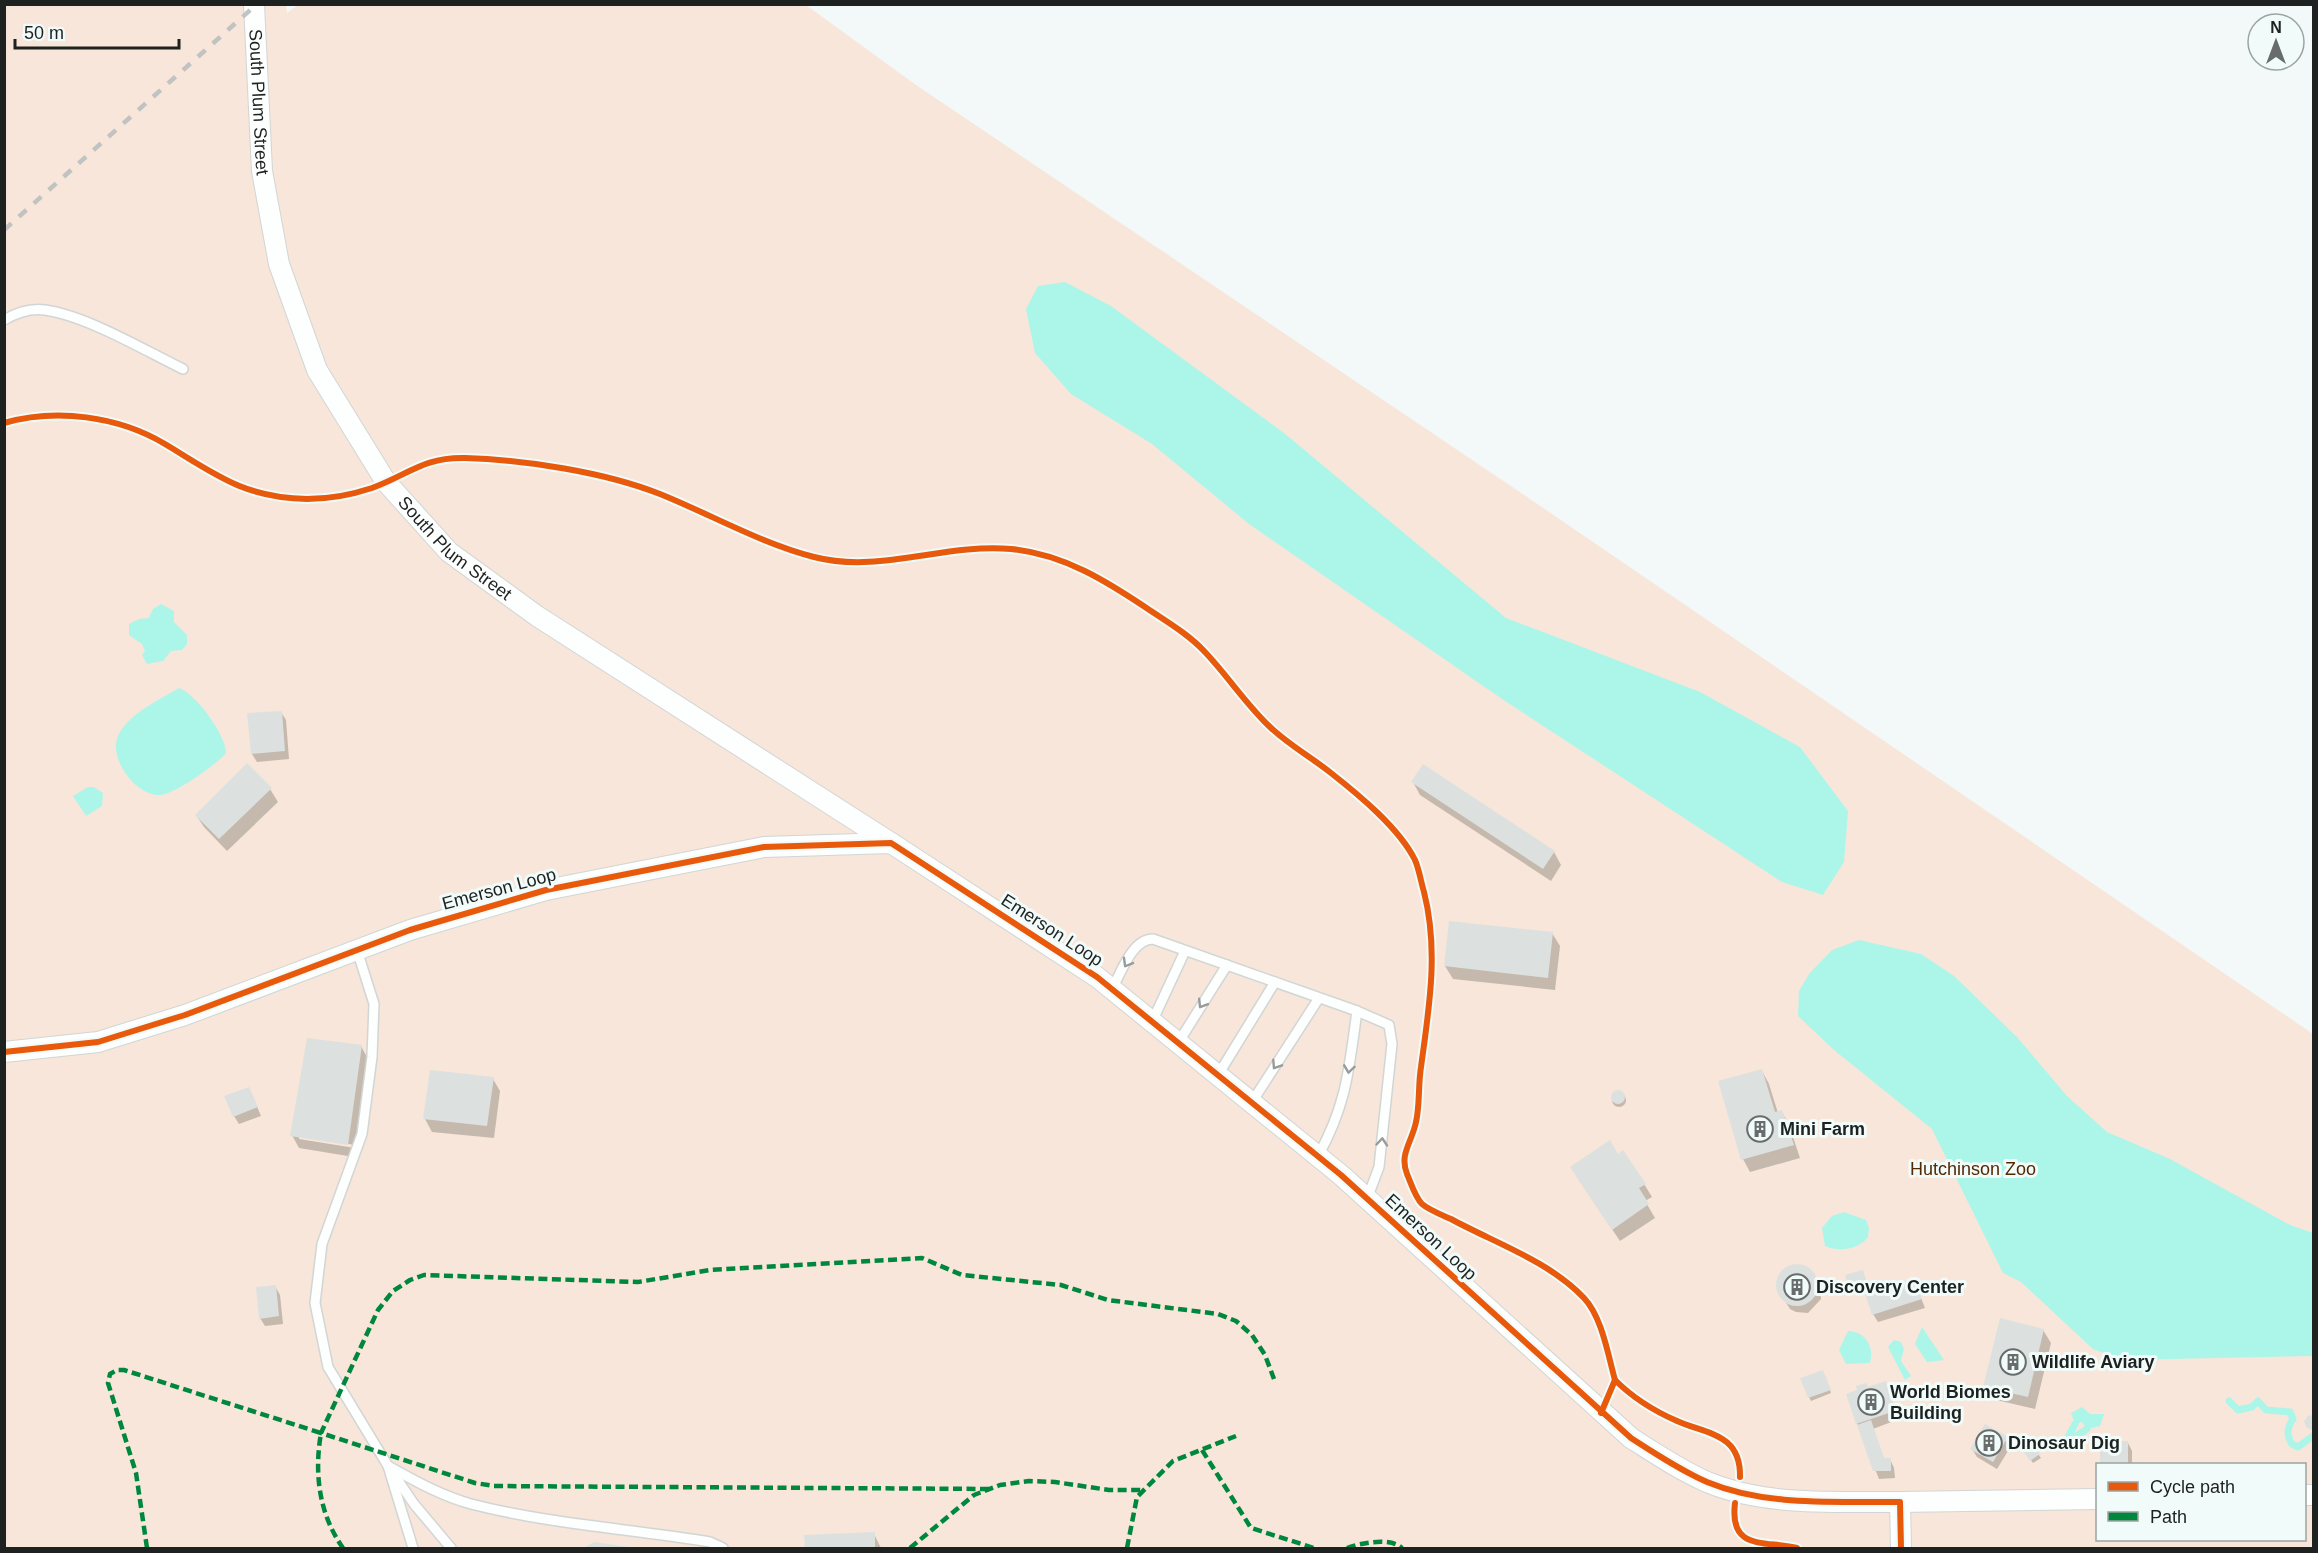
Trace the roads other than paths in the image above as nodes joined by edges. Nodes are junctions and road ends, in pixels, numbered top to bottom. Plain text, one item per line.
1 (254, 4) edge
2 (4, 320) edge
3 (183, 369) dead end
4 (891, 843) junction
5 (357, 950) junction
6 (1185, 951) junction
7 (1227, 965) junction
8 (1275, 982) junction
9 (1112, 989) junction
10 (1319, 998) junction
11 (1357, 1011) junction
12 (1152, 1022) junction
13 (1178, 1043) junction
14 (4, 1052) edge
15 (1218, 1075) junction
16 (1252, 1102) junction
17 (1318, 1156) junction
18 (1367, 1199) junction
19 (388, 1466) junction
20 (2096, 1499) edge
21 (1900, 1502) junction
22 (413, 1548) edge
23 (452, 1548) edge
24 (723, 1548) edge
25 (1901, 1548) edge

1 - 4 street, South Plum Street
2 - 3 lane
4 - 5 street, Emerson Loop
4 - 9 street, Emerson Loop
5 - 14 street, Emerson Loop
5 - 19 lane
6 - 7 lane
6 -> 9 lane
6 - 12 lane
7 - 8 lane
7 -> 13 lane
8 - 10 lane
8 - 15 lane
9 - 12 street, Emerson Loop
10 - 11 lane
10 -> 16 lane
11 -> 17 lane
18 -> 11 lane
12 - 13 street, Emerson Loop
13 - 15 street, Emerson Loop
15 - 16 street, Emerson Loop
16 - 17 street, Emerson Loop
17 - 18 street, Emerson Loop
18 - 21 street, Emerson Loop
19 - 22 lane
19 - 23 lane
19 - 24 lane
20 - 21 street, Emerson Loop
21 - 25 street

